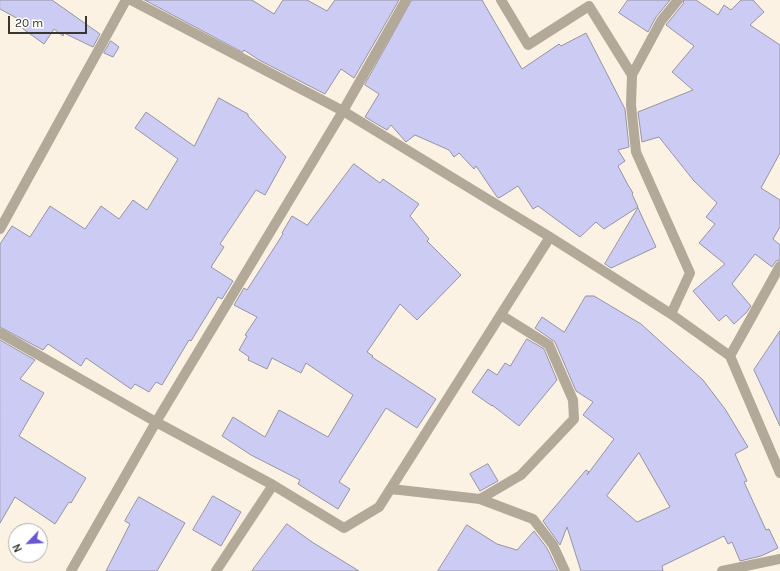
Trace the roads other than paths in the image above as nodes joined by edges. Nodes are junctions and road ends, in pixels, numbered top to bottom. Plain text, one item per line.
1 (126, 0) edge
2 (131, 0) edge
3 (406, 0) edge
4 (501, 0) edge
5 (678, 0) edge
6 (632, 75) junction
7 (343, 111) junction
8 (0, 229) edge
9 (550, 237) junction
10 (780, 266) edge
11 (671, 314) junction
12 (501, 315) junction
13 (0, 333) edge
14 (730, 356) junction
15 (156, 422) junction
16 (780, 473) edge
17 (273, 485) junction
18 (391, 489) junction
19 (480, 499) junction
20 (780, 559) edge
21 (71, 571) edge
22 (216, 571) edge
23 (565, 571) edge
24 (722, 571) edge

1 - 8 street
2 - 7 street
3 - 7 street
4 - 6 street
5 - 6 street
6 - 11 street
7 - 9 street
7 - 15 street
9 - 11 street
9 - 12 street
10 - 14 street
11 - 14 street
12 - 18 street
12 - 19 street
13 - 15 street
14 - 16 street
15 - 17 street
15 - 21 street
17 - 18 street
17 - 22 street
18 - 19 street
19 - 23 street
20 - 24 street

